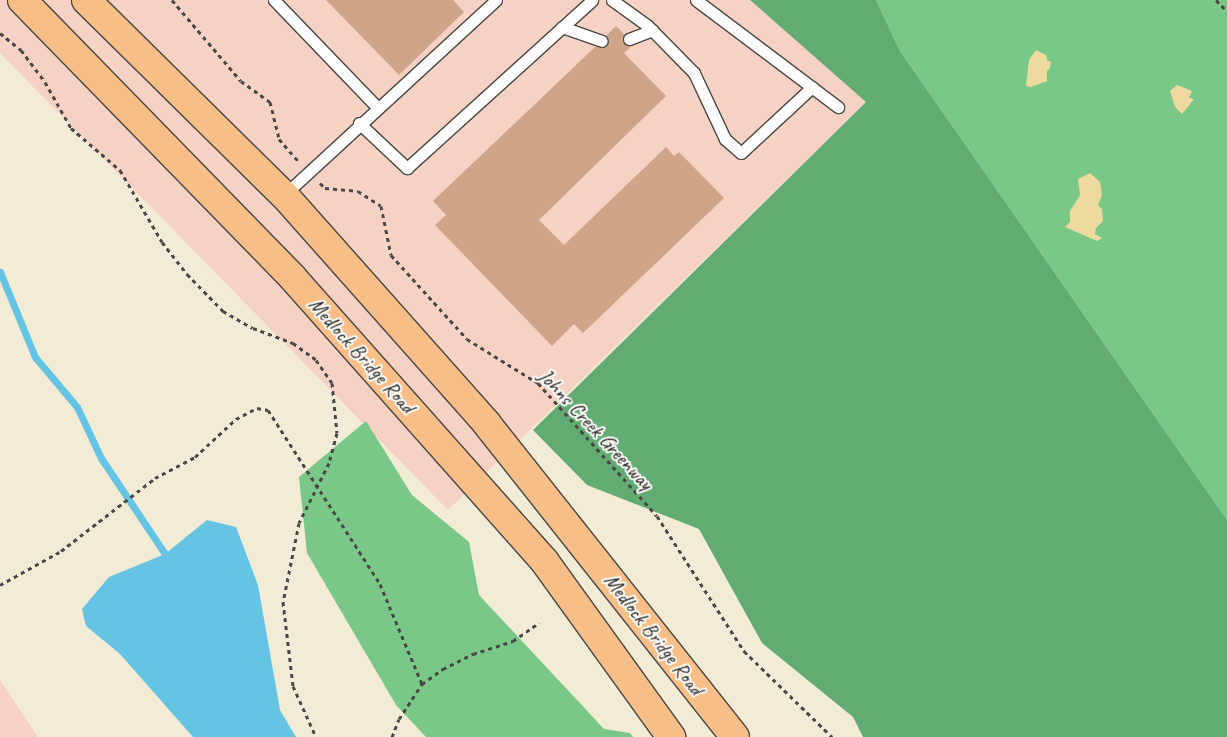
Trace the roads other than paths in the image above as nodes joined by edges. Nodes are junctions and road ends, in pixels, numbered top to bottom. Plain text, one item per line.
1 (22, 0) edge
2 (86, 0) edge
3 (274, 0) edge
4 (496, 0) edge
5 (592, 0) edge
6 (612, 0) edge
7 (696, 0) edge
8 (562, 27) junction
9 (652, 30) junction
10 (628, 39) dead end
11 (602, 40) dead end
12 (812, 87) junction
13 (377, 107) junction
14 (838, 107) dead end
15 (359, 123) junction
16 (284, 195) junction
17 (671, 737) edge
18 (735, 737) edge

1 - 17 highway, Medlock Bridge Road
2 - 16 highway, Medlock Bridge Road
3 - 13 lane
4 - 13 lane
5 - 8 lane
6 - 9 lane
7 - 12 lane
8 - 11 lane
8 - 15 lane
9 - 10 lane
9 - 12 lane
12 - 14 lane
13 - 15 lane
15 - 16 lane
16 - 18 highway, Medlock Bridge Road

